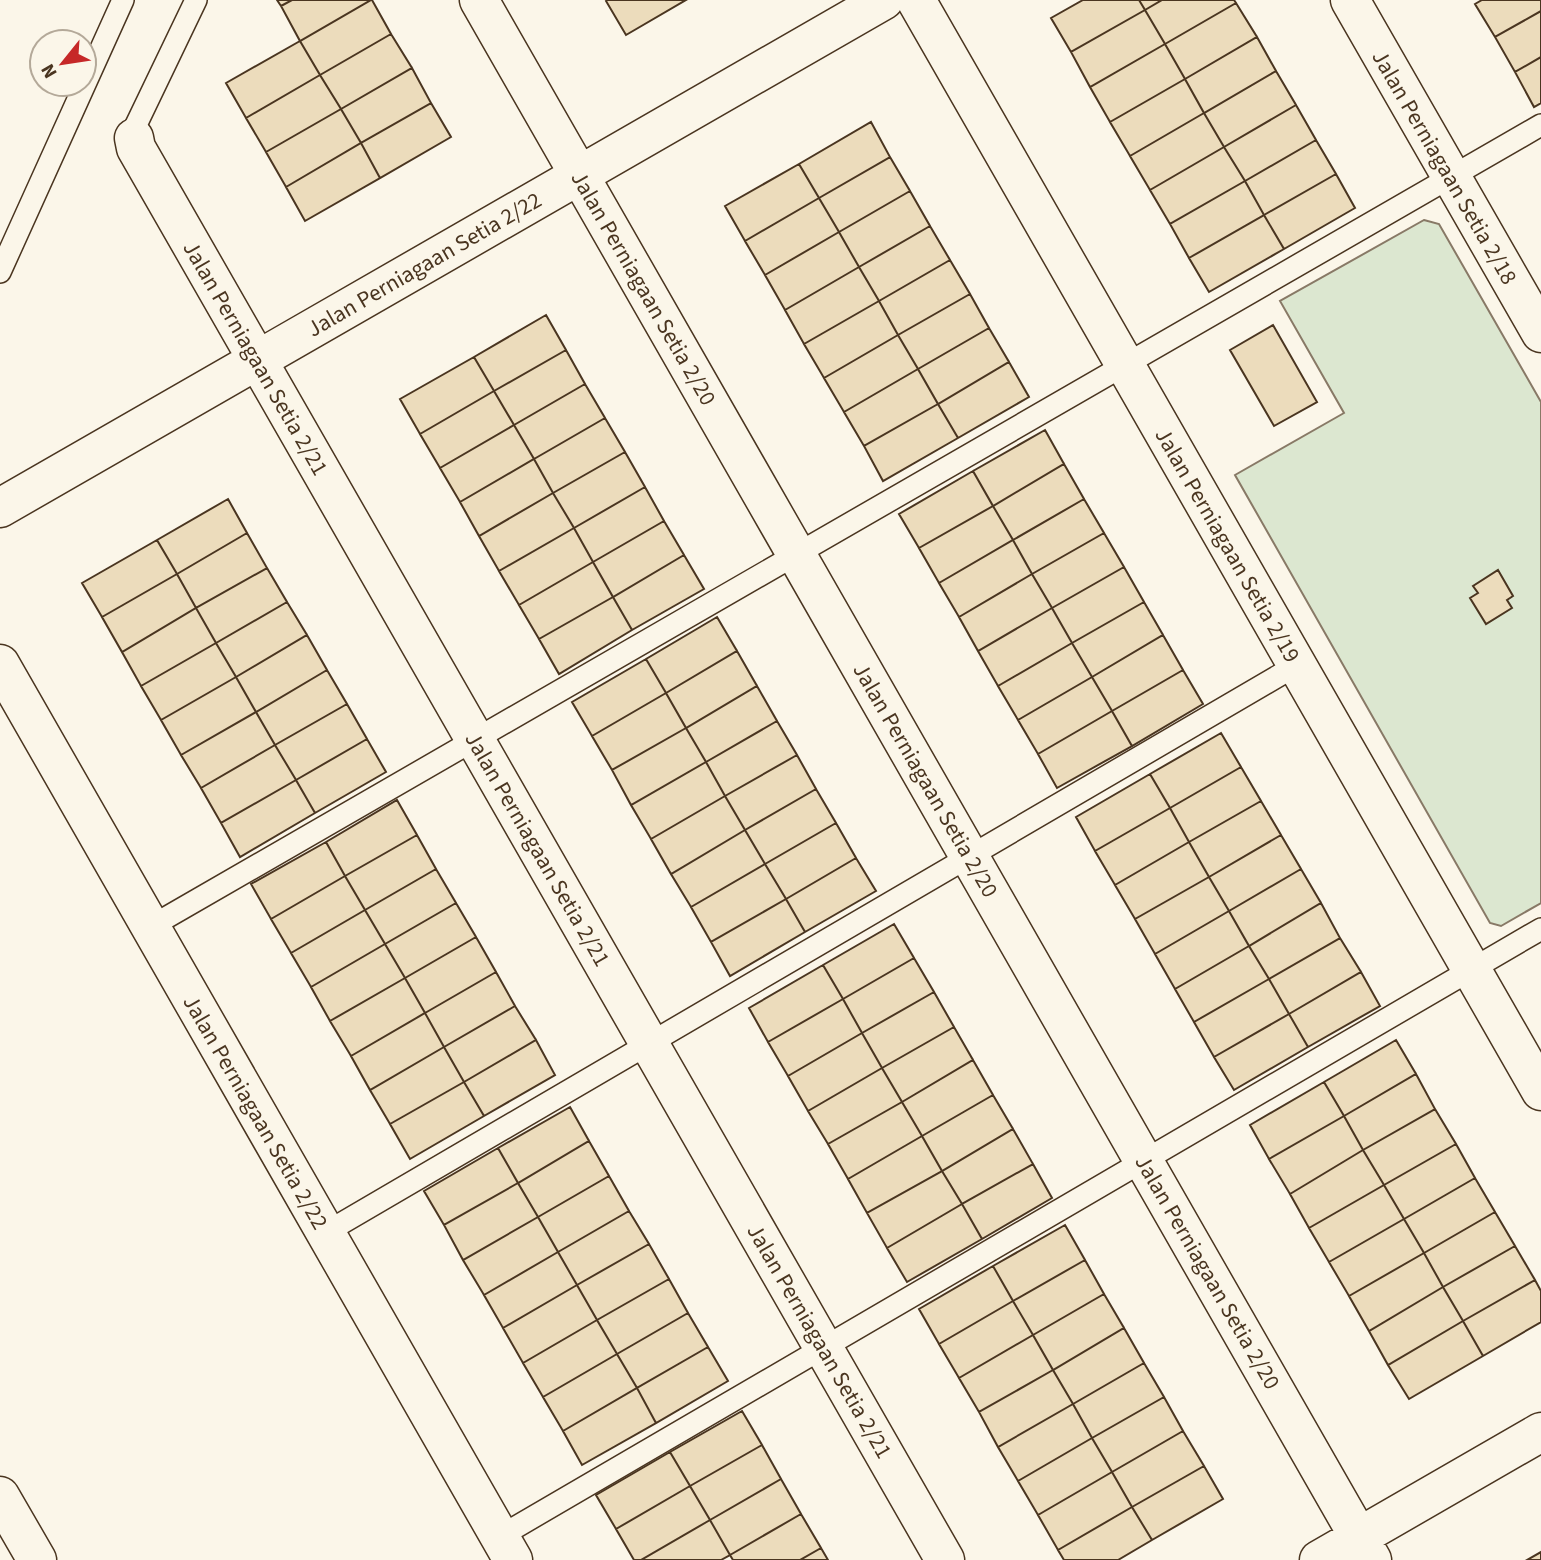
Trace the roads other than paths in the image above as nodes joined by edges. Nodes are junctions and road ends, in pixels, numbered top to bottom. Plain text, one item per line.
1 (123, 0) edge
2 (196, 0) edge
3 (479, 0) edge
4 (884, 0) edge
5 (915, 0) edge
6 (1350, 0) edge
7 (1541, 125) edge
8 (134, 138) joint
9 (579, 174) junction
10 (1451, 177) junction
11 (0, 272) edge
12 (1541, 333) edge
13 (257, 359) junction
14 (1125, 365) junction
15 (0, 508) edge
16 (796, 554) junction
17 (0, 664) edge
18 (1297, 665) junction
19 (475, 739) junction
20 (969, 857) junction
21 (150, 927) junction
22 (1541, 929) edge
23 (1472, 970) junction
24 (649, 1044) junction
25 (1541, 1091) edge
26 (1144, 1161) junction
27 (325, 1233) junction
28 (824, 1348) junction
29 (1541, 1432) edge
30 (0, 1496) edge
31 (506, 1548) edge
32 (1366, 1548) edge
33 (37, 1560) edge
34 (945, 1560) edge
35 (1319, 1560) edge

1 - 11 lane
2 - 8 lane
3 - 9 street, Jalan Perniagaan Setia 2/20
4 - 9 street, Jalan Perniagaan Setia 2/22
5 - 14 street, Jalan Perniagaan Setia 2/19
6 - 10 street, Jalan Perniagaan Setia 2/18
7 - 10 lane
8 - 13 street, Jalan Perniagaan Setia 2/21
9 - 13 street, Jalan Perniagaan Setia 2/22
9 - 16 street, Jalan Perniagaan Setia 2/20
10 - 12 street, Jalan Perniagaan Setia 2/18
10 - 14 lane
13 - 15 street, Jalan Perniagaan Setia 2/22
13 - 19 street, Jalan Perniagaan Setia 2/21
14 - 16 lane
14 - 18 street, Jalan Perniagaan Setia 2/19
16 - 19 lane
16 - 20 street, Jalan Perniagaan Setia 2/20
17 - 21 street, Jalan Perniagaan Setia 2/22
18 - 20 lane
18 - 23 street, Jalan Perniagaan Setia 2/19
19 - 21 lane
19 - 24 street, Jalan Perniagaan Setia 2/21
20 - 24 lane
20 - 26 street, Jalan Perniagaan Setia 2/20
21 - 27 street, Jalan Perniagaan Setia 2/22
22 - 23 lane
23 - 25 street, Jalan Perniagaan Setia 2/19
23 - 26 lane
24 - 27 lane
24 - 28 street, Jalan Perniagaan Setia 2/21
26 - 28 lane
26 - 32 street, Jalan Perniagaan Setia 2/20
27 - 31 street, Jalan Perniagaan Setia 2/22
28 - 31 lane
28 - 34 street, Jalan Perniagaan Setia 2/21
29 - 32 street
30 - 33 street
32 - 35 street

